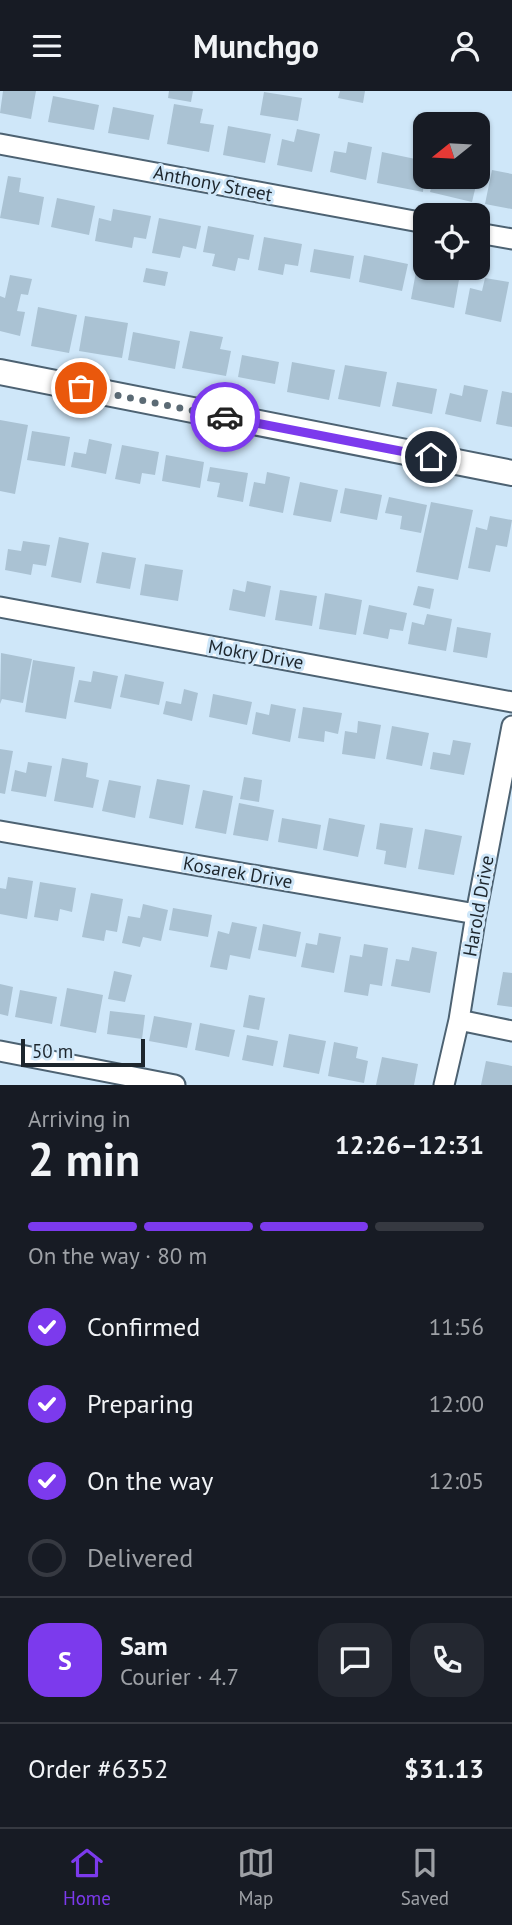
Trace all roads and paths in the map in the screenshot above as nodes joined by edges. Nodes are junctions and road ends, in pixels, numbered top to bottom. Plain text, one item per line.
1 (0, 144) edge
2 (413, 221) edge
3 (490, 235) edge
4 (512, 239) edge
5 (0, 372) edge
6 (512, 473) edge
7 (0, 607) edge
8 (512, 702) edge
9 (512, 726) edge
10 (0, 831) edge
11 (476, 914) junction
12 (459, 1020) junction
13 (512, 1031) edge
14 (0, 1051) edge
15 (175, 1085) edge
16 (444, 1085) edge

1 - 2 street, Anthony Street
3 - 4 street
5 - 6 street
7 - 8 street, Mokry Drive
9 - 11 street, Harold Drive
10 - 11 street, Kosarek Drive
11 - 12 street, Harold Drive
12 - 13 street
12 - 16 street, Harold Drive
14 - 15 street

